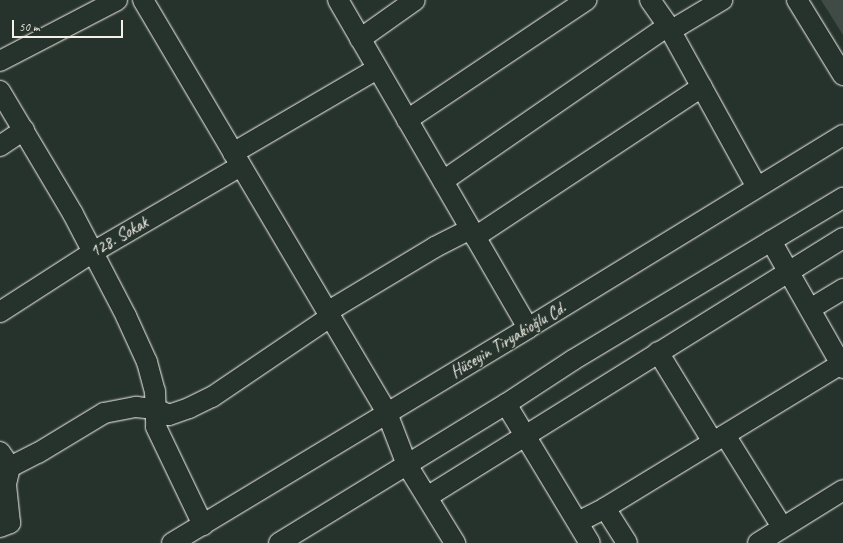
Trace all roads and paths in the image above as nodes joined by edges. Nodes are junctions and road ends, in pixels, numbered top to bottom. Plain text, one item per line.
1 (117, 0) edge
2 (143, 0) edge
3 (338, 0) edge
4 (415, 0) edge
5 (586, 0) edge
6 (650, 0) edge
7 (722, 0) edge
8 (797, 0) edge
9 (669, 29) junction
10 (360, 39) junction
11 (0, 61) edge
12 (377, 69) junction
13 (843, 75) edge
14 (702, 87) junction
15 (0, 91) edge
16 (407, 120) junction
17 (24, 130) junction
18 (843, 135) edge
19 (0, 146) edge
20 (237, 160) junction
21 (443, 181) junction
22 (758, 187) junction
23 (843, 198) edge
24 (472, 233) junction
25 (843, 238) edge
26 (771, 241) junction
27 (92, 252) junction
28 (788, 271) junction
29 (843, 289) edge
30 (810, 309) junction
31 (0, 312) edge
32 (329, 314) junction
33 (528, 328) junction
34 (658, 352) junction
35 (842, 366) edge
36 (506, 404) junction
37 (156, 409) junction
38 (388, 413) junction
39 (526, 435) junction
40 (719, 438) junction
41 (5, 459) edge
42 (406, 465) junction
43 (843, 490) edge
44 (427, 497) junction
45 (605, 508) junction
46 (578, 522) junction
47 (203, 525) junction
48 (782, 527) junction
49 (0, 528) edge
50 (172, 543) edge
51 (279, 543) edge
52 (455, 543) edge
53 (590, 543) edge
54 (627, 543) edge
55 (758, 543) edge

1 - 11 street
2 - 20 street
3 - 10 street
4 - 10 street
5 - 16 street
6 - 9 street
7 - 9 street
8 - 13 street
9 - 14 street
9 - 21 street
10 - 12 street
12 - 16 street
12 - 20 street, 128. Sokak
14 - 22 street
14 - 24 street
15 - 17 street
16 - 21 street
17 - 19 street
17 - 27 street
18 - 22 street, Hüseyin Tiryakioğlu Cd.
20 - 27 street, 128. Sokak
20 - 32 street
21 - 24 street
22 - 33 street, Hüseyin Tiryakioğlu Cd.
23 - 26 street
24 - 32 street
24 - 33 street
25 - 28 street
26 - 28 street
26 - 36 street
27 - 31 street, 128. Sokak
27 - 37 street
28 - 30 street
28 - 34 street
29 - 30 street
30 - 35 street
32 - 37 street
32 - 38 street
33 - 38 street, Hüseyin Tiryakioğlu Cd.
34 - 39 street
34 - 40 street
35 - 40 street
36 - 39 street
36 - 42 street
37 - 41 street
37 - 47 street
38 - 42 street
38 - 47 street, Hüseyin Tiryakioğlu Cd.
39 - 44 street
39 - 46 street
40 - 45 street
40 - 48 street
41 - 49 street
42 - 44 street
42 - 51 street
43 - 48 street
44 - 52 street
45 - 46 street
45 - 54 street
46 - 53 street
47 - 50 street, Hüseyin Tiryakioğlu Cd.
48 - 55 street

